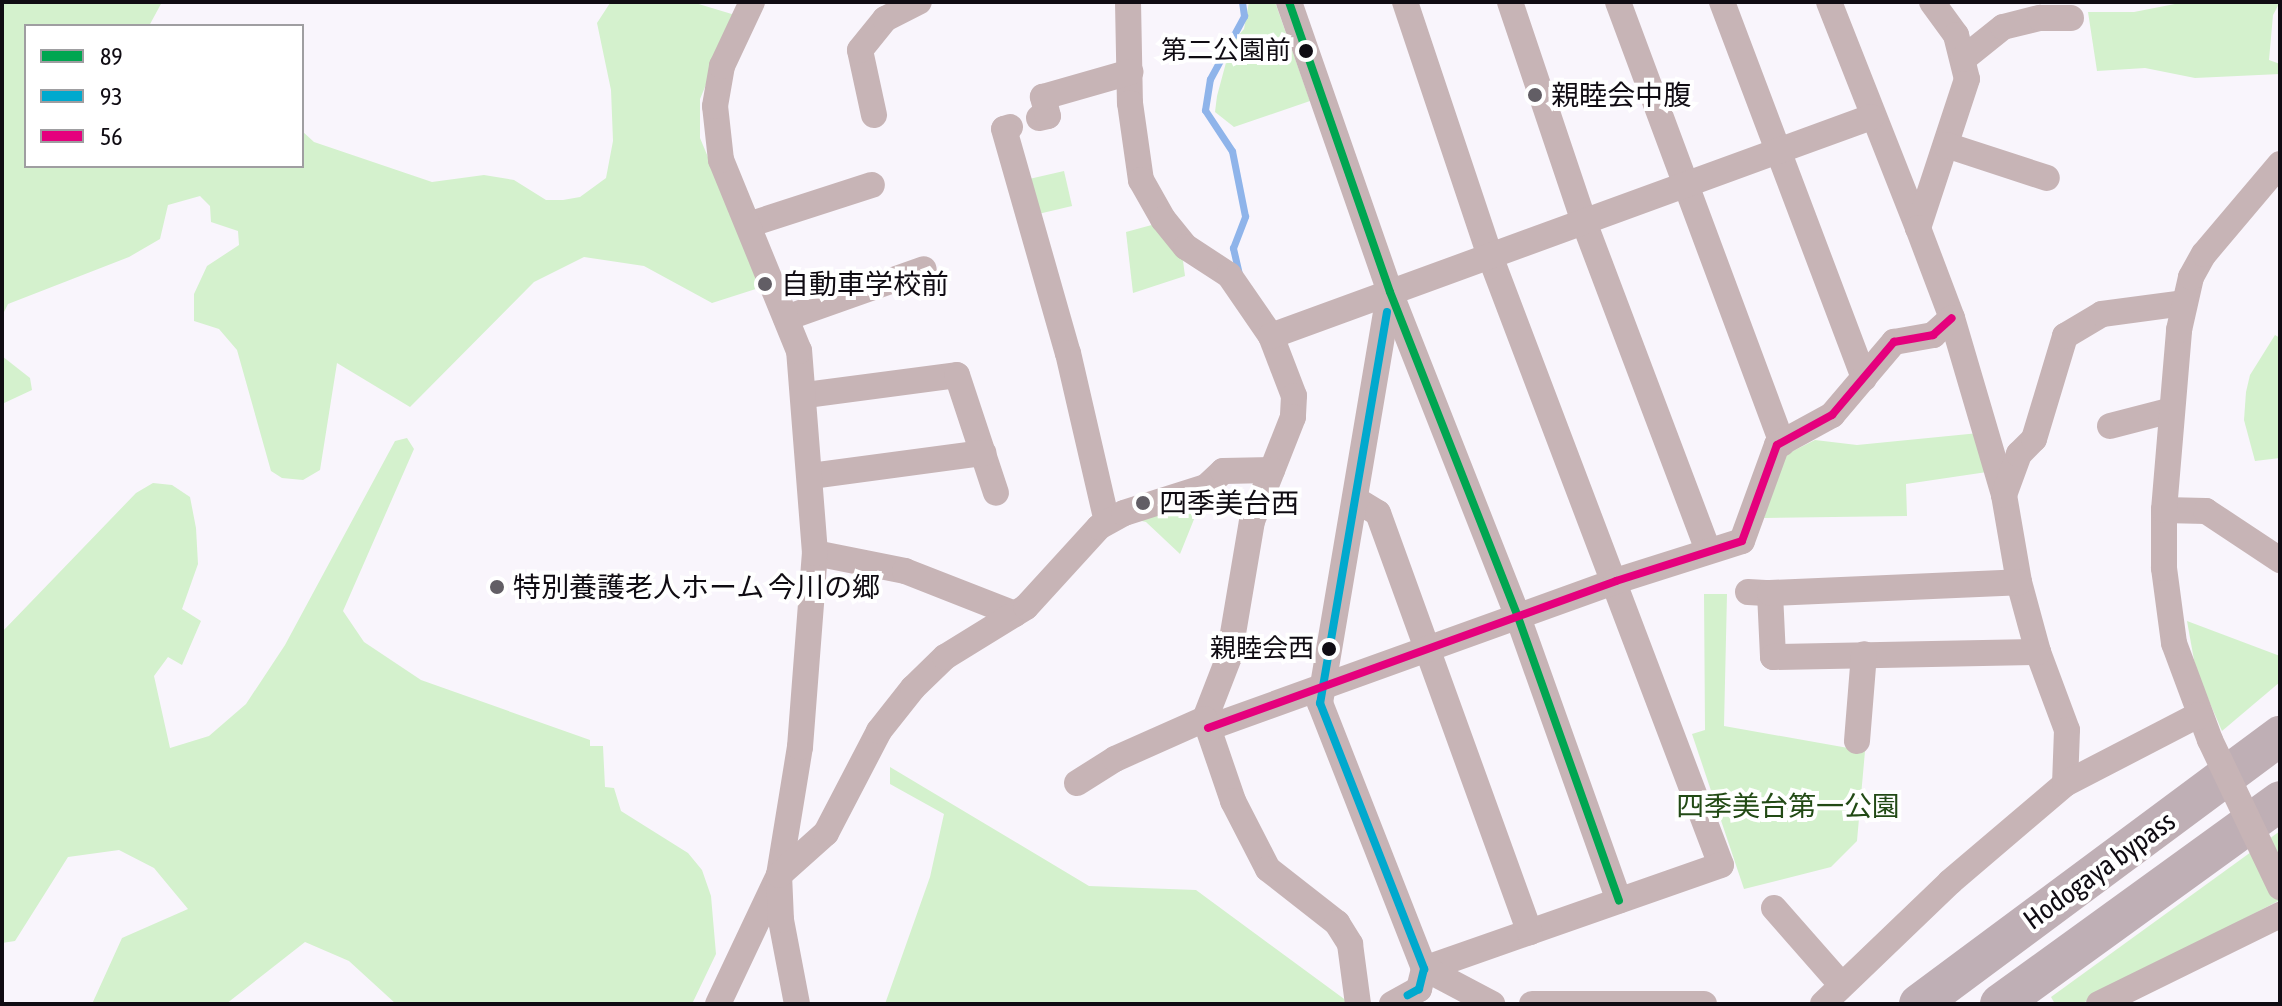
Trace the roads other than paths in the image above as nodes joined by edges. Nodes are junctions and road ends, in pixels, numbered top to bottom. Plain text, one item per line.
1 (752, 2) edge
2 (919, 2) edge
3 (1128, 2) edge
4 (1289, 2) edge
5 (1405, 2) edge
6 (1510, 2) edge
7 (1618, 2) edge
8 (1722, 2) edge
9 (1829, 2) edge
10 (1932, 2) edge
11 (2071, 18) dead end
12 (1963, 59) junction
13 (1130, 72) junction
14 (874, 115) dead end
15 (1871, 117) junction
16 (1039, 118) dead end
17 (1010, 127) dead end
18 (1946, 145) junction
19 (1774, 151) junction
20 (2280, 164) edge
21 (2047, 178) dead end
22 (872, 185) dead end
23 (1682, 185) junction
24 (1584, 222) junction
25 (751, 224) junction
26 (1918, 228) junction
27 (1490, 256) junction
28 (924, 269) dead end
29 (1390, 292) junction
30 (2183, 303) junction
31 (786, 318) junction
32 (1952, 318) junction
33 (1271, 336) junction
34 (1864, 378) junction
35 (806, 395) junction
36 (2172, 410) junction
37 (2110, 426) dead end
38 (1782, 443) junction
39 (983, 453) junction
40 (1272, 470) junction
41 (811, 476) junction
42 (996, 493) dead end
43 (2004, 495) junction
44 (1358, 501) junction
45 (2164, 510) junction
46 (1107, 522) junction
47 (1724, 549) junction
48 (815, 553) junction
49 (2280, 560) edge
50 (1616, 581) junction
51 (2019, 582) junction
52 (1015, 614) junction
53 (1518, 617) junction
54 (1427, 649) junction
55 (2038, 652) junction
56 (1864, 654) junction
57 (1321, 686) junction
58 (2198, 715) junction
59 (1207, 723) junction
60 (2280, 736) edge
61 (1857, 741) dead end
62 (1077, 783) dead end
63 (2065, 784) junction
64 (2280, 801) edge
65 (779, 875) junction
66 (2280, 887) edge
67 (1619, 901) junction
68 (1774, 908) dead end
69 (2280, 915) edge
70 (1530, 932) junction
71 (1425, 969) junction
72 (1840, 983) junction
73 (718, 1004) edge
74 (797, 1004) edge
75 (1358, 1004) edge
76 (1392, 1004) edge
77 (1492, 1004) edge
78 (1532, 1004) edge
79 (1688, 1004) edge
80 (1704, 1004) edge
81 (1823, 1004) edge
82 (1919, 1004) edge
83 (2000, 1004) edge
84 (2099, 1004) edge

1 - 25 street
2 - 14 street
3 - 13 street
4 - 29 street
5 - 27 street
6 - 24 street
7 - 23 street
8 - 19 street
9 - 15 street
10 - 12 street
11 - 12 street
12 - 18 street
13 - 16 street
13 - 33 street
15 - 19 street
15 - 26 street
17 - 46 street
18 - 21 street
18 - 26 street
19 - 23 street
19 - 34 street
20 - 30 street
22 - 25 street
23 - 24 street
23 - 38 street
24 - 27 street
24 - 47 street
25 - 31 street
26 - 32 street
27 - 29 street
27 - 50 street
28 - 31 street
29 - 33 street
29 - 44 street
29 - 53 street
30 - 36 street
30 - 43 street
31 - 35 street
32 - 34 street
32 - 43 street
33 - 40 street
34 - 38 street
35 - 39 street
35 - 41 street
36 - 37 street
36 - 45 street
38 - 47 street
39 - 41 street
39 - 42 street
40 - 46 street
40 - 59 street
41 - 48 street
43 - 51 street
44 - 54 street
44 - 57 street
45 - 49 street
45 - 58 street
46 - 52 street
47 - 50 street
48 - 52 street
48 - 65 street
50 - 53 street
50 - 67 street
51 - 55 street
51 - 56 street
52 - 65 street
53 - 54 street
53 - 67 street
54 - 57 street
54 - 70 street
55 - 56 street
55 - 63 street
56 - 61 street
57 - 59 street
57 - 71 street
58 - 63 street
58 - 66 street, bridge
59 - 62 street
59 - 75 street
60 - 82 highway, Hodogaya bypass
63 - 72 street
64 - 83 highway, Hodogaya bypass
65 - 73 street
65 - 74 street
67 - 70 street
68 - 72 street
69 - 84 street
70 - 71 street
71 - 76 street
71 - 77 street
72 - 81 street
78 - 79 street
79 - 80 street

